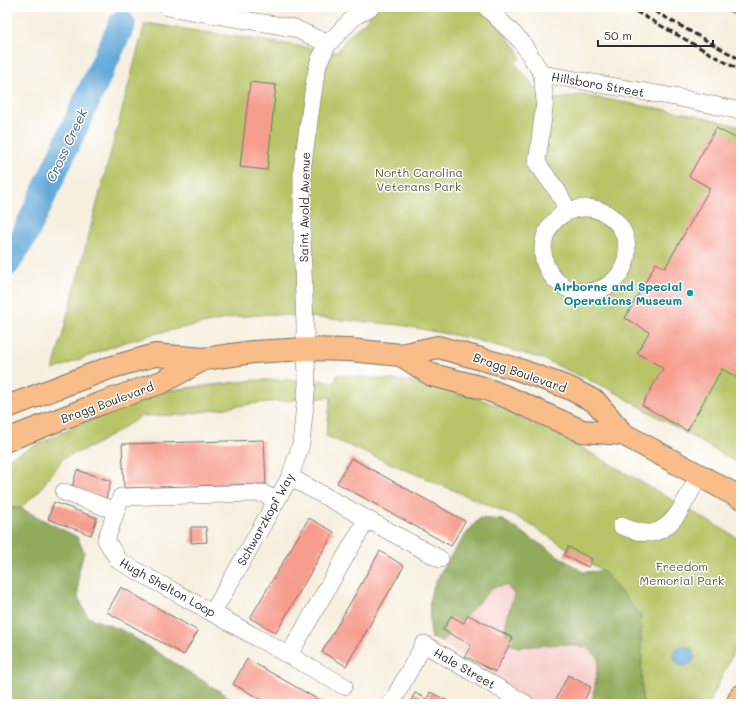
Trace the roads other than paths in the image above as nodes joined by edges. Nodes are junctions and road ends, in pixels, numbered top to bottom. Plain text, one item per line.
1 (168, 7) edge
2 (371, 7) edge
3 (486, 7) edge
4 (328, 44) junction
5 (542, 74) junction
6 (741, 111) edge
7 (568, 211) junction
8 (306, 349) junction
9 (400, 355) junction
10 (204, 359) junction
11 (7, 407) edge
12 (623, 434) junction
13 (7, 440) edge
14 (699, 475) junction
15 (290, 477) junction
16 (64, 492) dead end
17 (741, 498) edge
18 (276, 501) junction
19 (116, 511) junction
20 (367, 519) junction
21 (621, 526) dead end
22 (440, 559) dead end
23 (213, 612) junction
24 (289, 655) junction
25 (344, 686) dead end
26 (741, 696) edge
27 (391, 704) edge
28 (526, 704) edge
29 (736, 704) edge

1 - 4 street
2 - 4 street
3 - 5 street, Hillsboro Street
4 - 8 street, Saint Avold Avenue
5 - 6 street, Hillsboro Street
5 - 7 street
7 - 7 street
8 - 9 main road, Bragg Boulevard
8 - 10 main road, Bragg Boulevard
8 - 15 street, Schwarzkopf Way
9 - 12 main road, Bragg Boulevard
9 - 12 main road, Bragg Boulevard
10 - 11 main road, Bragg Boulevard
10 - 13 main road, Bragg Boulevard
12 - 14 main road, Bragg Boulevard
14 - 17 main road, Bragg Boulevard
14 - 21 street
15 - 18 street, Schwarzkopf Way
15 - 20 street
16 - 19 street
18 - 19 street, Hugh Shelton Loop
18 - 23 street, Schwarzkopf Way
19 - 23 street, Hugh Shelton Loop
20 - 22 street
20 - 24 street
23 - 24 street, Hugh Shelton Loop
24 - 25 street, Hugh Shelton Loop
26 - 29 main road
27 - 28 street, Hale Street

